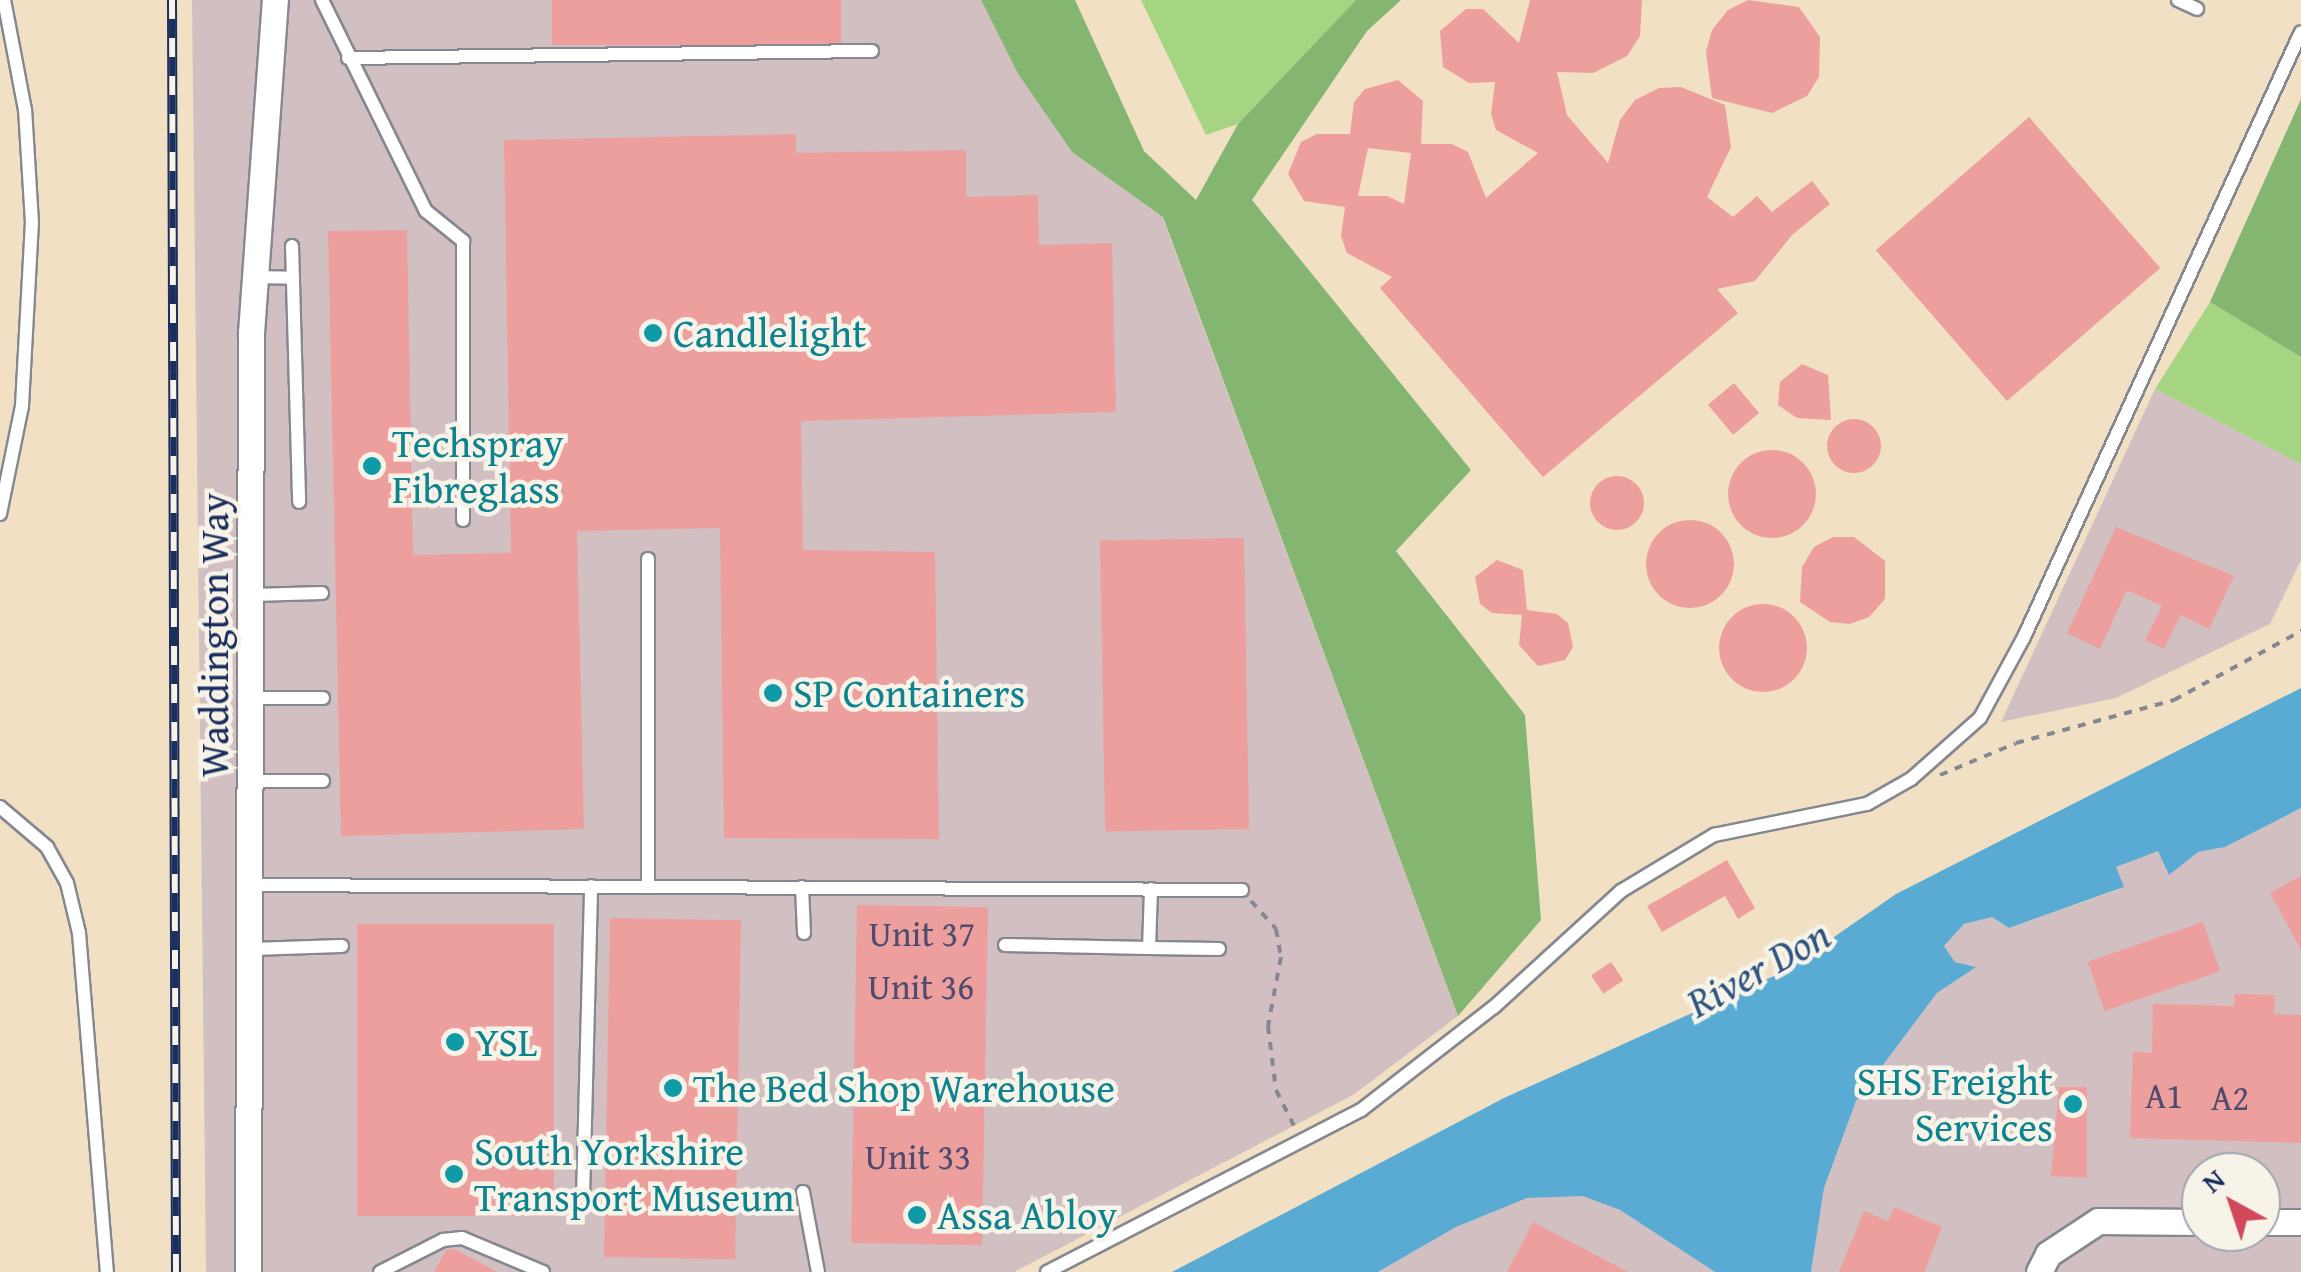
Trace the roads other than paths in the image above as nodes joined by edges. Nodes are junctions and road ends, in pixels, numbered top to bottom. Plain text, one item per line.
1 (4, 0) edge
2 (276, 0) edge
3 (322, 0) edge
4 (2178, 0) edge
5 (2197, 10) dead end
6 (2301, 32) edge
7 (872, 50) dead end
8 (348, 58) junction
9 (292, 246) dead end
10 (254, 277) junction
11 (293, 278) junction
12 (299, 502) dead end
13 (0, 514) edge
14 (463, 520) dead end
15 (648, 559) dead end
16 (322, 593) dead end
17 (252, 595) junction
18 (252, 698) junction
19 (323, 698) dead end
20 (252, 781) junction
21 (323, 781) dead end
22 (0, 807) edge
23 (251, 885) junction
24 (591, 886) junction
25 (648, 886) junction
26 (802, 887) junction
27 (1151, 889) junction
28 (1242, 890) road end
29 (804, 934) dead end
30 (1005, 945) dead end
31 (342, 946) dead end
32 (1148, 948) junction
33 (251, 949) junction
34 (1219, 949) dead end
35 (803, 1192) dead end
36 (583, 1198) dead end
37 (2181, 1222) edge
38 (108, 1272) edge
39 (248, 1272) edge
40 (261, 1272) edge
41 (380, 1272) edge
42 (543, 1272) edge
43 (818, 1272) edge
44 (1046, 1272) edge
45 (2040, 1272) edge

1 - 13 lane
2 - 10 street, Waddington Way
3 - 8 lane
4 - 5 lane
6 - 44 lane
7 - 8 lane
8 - 14 lane
9 - 11 lane
10 - 11 lane
10 - 17 street, Waddington Way
11 - 12 lane
15 - 25 lane
16 - 17 lane
17 - 18 street, Waddington Way
18 - 19 lane
18 - 20 street, Waddington Way
20 - 21 lane
20 - 23 street, Waddington Way
22 - 38 lane
23 - 24 lane
23 - 33 street, Waddington Way
24 - 25 lane
24 - 36 lane
25 - 26 lane
26 - 27 lane
26 - 29 lane
27 - 28 lane
27 - 32 lane
30 - 32 lane
31 - 33 lane
32 - 34 lane
33 - 39 street, Waddington Way
35 - 43 lane
37 - 45 street
39 - 40 lane
41 - 42 lane

